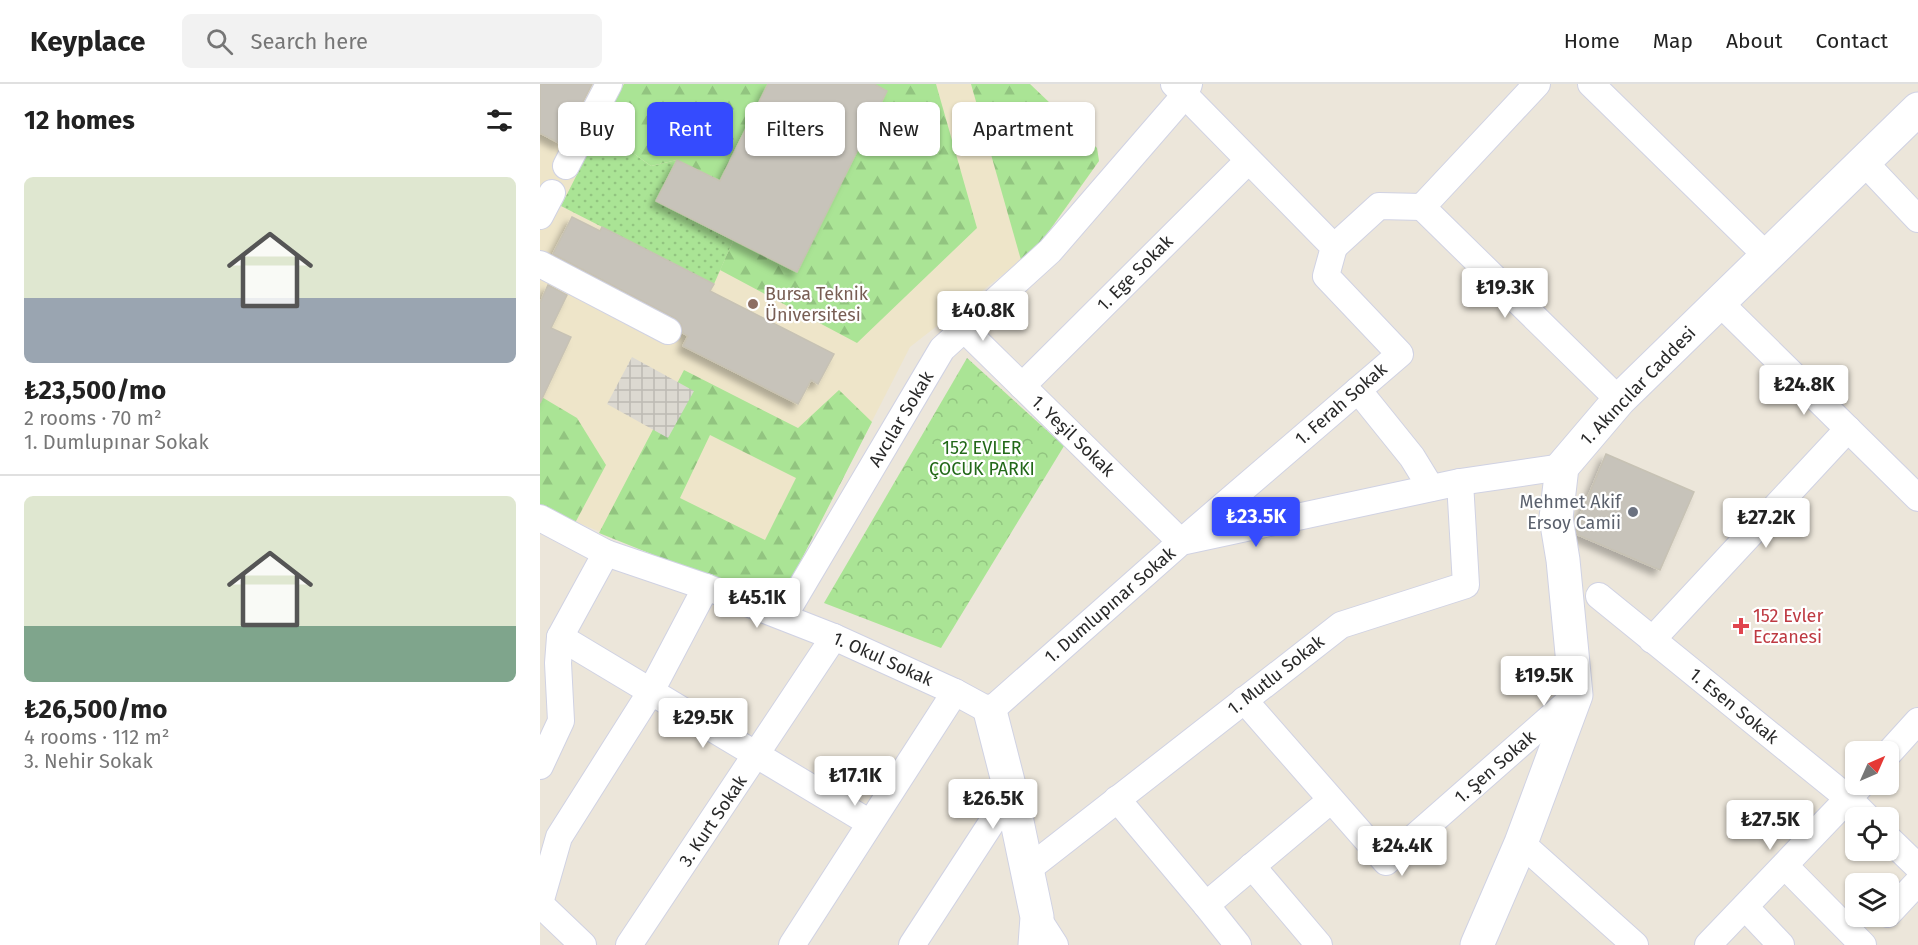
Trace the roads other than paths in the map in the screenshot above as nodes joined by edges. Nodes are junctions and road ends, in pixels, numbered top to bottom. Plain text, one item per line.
1 (609, 84) edge
2 (1537, 84) edge
3 (1591, 84) edge
4 (1183, 88) edge
5 (1918, 109) edge
6 (1248, 161) junction
7 (1864, 162) junction
8 (566, 166) dead end
9 (552, 193) dead end
10 (1422, 207) junction
11 (540, 216) edge
12 (1918, 219) edge
13 (1334, 247) junction
14 (1767, 256) junction
15 (540, 264) edge
16 (1720, 303) junction
17 (964, 329) junction
18 (668, 331) dead end
19 (1022, 386) junction
20 (1358, 390) junction
21 (1619, 400) junction
22 (1848, 429) junction
23 (1562, 467) junction
24 (1460, 482) junction
25 (1431, 488) junction
26 (1918, 498) edge
27 (540, 518) edge
28 (1181, 542) junction
29 (606, 553) junction
30 (706, 587) junction
31 (1599, 596) dead end
32 (784, 616) junction
33 (834, 636) junction
34 (1652, 640) junction
35 (553, 649) edge
36 (955, 692) junction
37 (650, 693) junction
38 (1576, 695) junction
39 (1244, 700) junction
40 (990, 711) junction
41 (1918, 721) edge
42 (1899, 742) edge
43 (757, 756) junction
44 (541, 763) edge
45 (1845, 784) edge
46 (1011, 793) junction
47 (1853, 795) edge
48 (1117, 799) junction
49 (1331, 800) junction
50 (870, 823) junction
51 (1521, 843) junction
52 (1899, 849) edge
53 (1252, 866) junction
54 (1785, 866) junction
55 (1918, 867) edge
56 (1027, 870) junction
57 (1918, 882) edge
58 (540, 903) edge
59 (1899, 903) edge
60 (1206, 905) junction
61 (1745, 907) junction
62 (1877, 927) edge
63 (1036, 931) edge
64 (1862, 944) edge
65 (583, 945) edge
66 (629, 945) edge
67 (792, 945) edge
68 (912, 945) edge
69 (1055, 945) edge
70 (1238, 945) edge
71 (1319, 945) edge
72 (1477, 945) edge
73 (1635, 945) edge
74 (1708, 945) edge
75 (1781, 945) edge

1 - 8 street
2 - 10 street
3 - 14 street
4 - 6 street
4 - 17 street, Avcılar Sokak
5 - 7 street, 1. Akıncılar Caddesi
6 - 13 street
6 - 19 street, 1. Ege Sokak
7 - 12 street
7 - 14 street, 1. Akıncılar Caddesi
9 - 11 street
10 - 13 street
10 - 21 street
13 - 20 street, 1. Ferah Sokak
14 - 16 street, 1. Akıncılar Caddesi
15 - 18 street
16 - 21 street, 1. Akıncılar Caddesi
16 - 22 street
17 - 19 street, 1. Yeşil Sokak
17 - 32 street, Avcılar Sokak
19 - 28 street, 1. Yeşil Sokak
20 - 25 street
20 - 28 street, 1. Ferah Sokak
21 - 23 street, 1. Akıncılar Caddesi
22 - 26 street
22 - 34 street
23 - 24 street, 1. Dumlupınar Sokak
23 - 38 street
24 - 25 street, 1. Dumlupınar Sokak
24 - 39 street, 1. Mutlu Sokak
25 - 28 street, 1. Dumlupınar Sokak
27 - 29 street, 1. Okul Sokak
28 - 40 street, 1. Dumlupınar Sokak
29 - 30 street, 1. Okul Sokak
29 - 35 street
30 - 32 street, 1. Okul Sokak
30 - 37 street
31 - 34 street, 1. Esen Sokak
32 - 33 street, 1. Okul Sokak
33 - 36 street, 1. Okul Sokak
33 - 43 street, 3. Kurt Sokak
34 - 45 street, 1. Esen Sokak
35 - 37 street
35 - 44 street
36 - 40 street, 1. Okul Sokak
36 - 50 street
37 - 43 street
37 - 58 street
38 - 49 street, 1. Şen Sokak
38 - 51 street
39 - 48 street, 1. Mutlu Sokak
39 - 49 street, 1. Şen Sokak
40 - 46 street
41 - 42 street
43 - 50 street
43 - 66 street, 3. Kurt Sokak
46 - 56 street
46 - 68 street
47 - 54 street
48 - 56 street, 1. Mutlu Sokak
48 - 60 street
49 - 53 street
50 - 67 street
51 - 72 street
51 - 73 street
52 - 55 street
53 - 60 street
53 - 71 street
54 - 61 street
54 - 64 street
56 - 63 street
57 - 59 street
58 - 65 street
60 - 70 street
61 - 74 street
61 - 75 street
62 - 64 street
63 - 69 street

